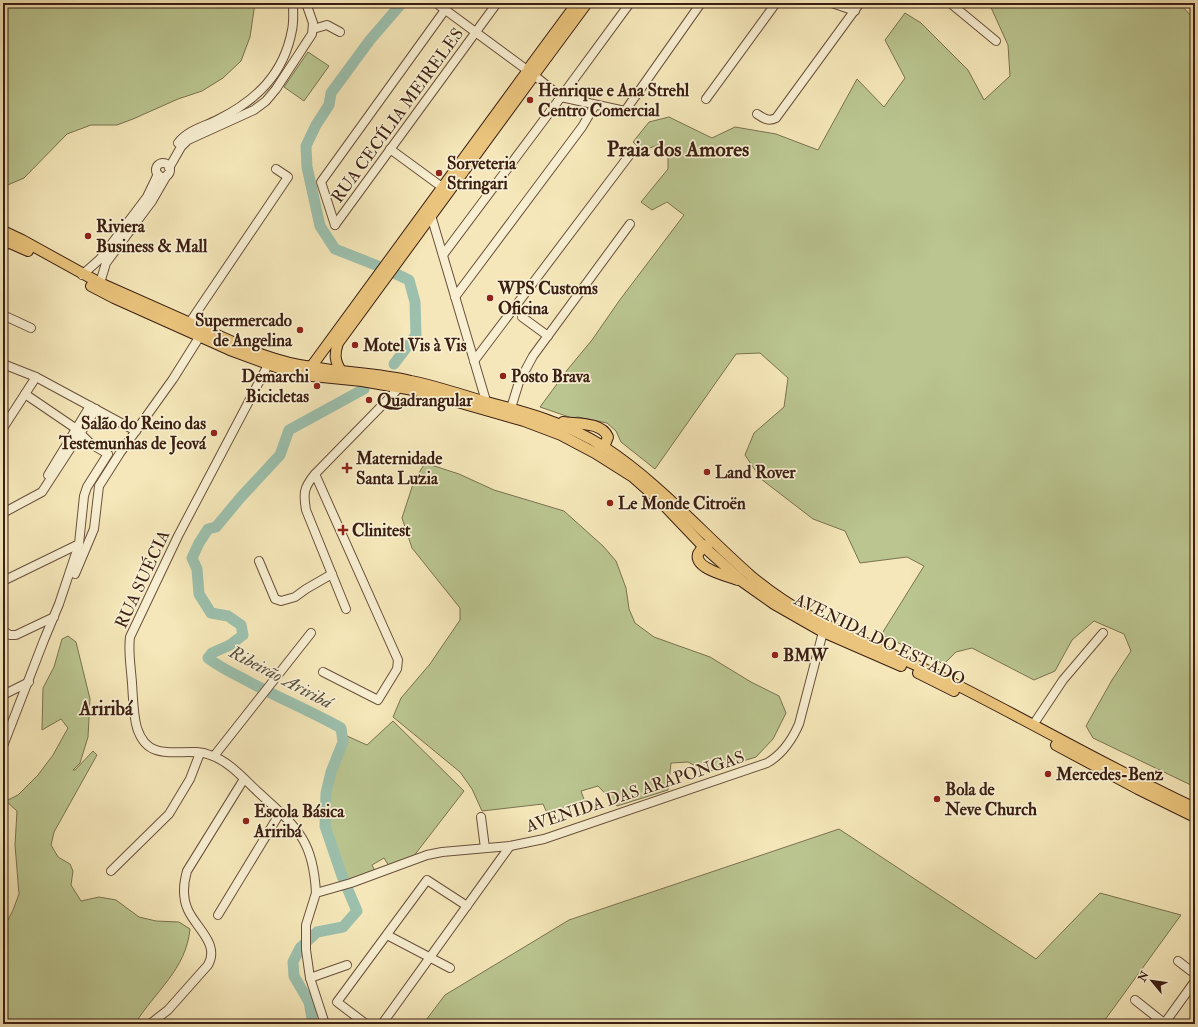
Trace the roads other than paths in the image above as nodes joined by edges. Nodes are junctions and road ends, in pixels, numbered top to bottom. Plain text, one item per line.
1 (293, 3) edge
2 (306, 3) edge
3 (497, 3) edge
4 (577, 3) edge
5 (587, 3) edge
6 (630, 3) edge
7 (701, 3) edge
8 (776, 3) edge
9 (832, 3) edge
10 (860, 3) edge
11 (950, 3) edge
12 (440, 5) edge
13 (855, 11) junction
14 (310, 14) junction
15 (293, 17) junction
16 (313, 29) junction
17 (340, 32) dead end
18 (476, 32) junction
19 (996, 41) dead end
20 (531, 73) junction
21 (258, 93) junction
22 (561, 97) junction
23 (706, 99) dead end
24 (249, 101) junction
25 (266, 101) junction
26 (595, 105) junction
27 (254, 110) junction
28 (756, 114) dead end
29 (390, 149) junction
30 (631, 153) dead end
31 (167, 169) junction
32 (276, 169) dead end
33 (158, 174) junction
34 (446, 189) junction
35 (143, 208) junction
36 (429, 212) junction
37 (630, 224) dead end
38 (3, 231) edge
39 (4, 244) edge
40 (443, 255) junction
41 (103, 261) junction
42 (82, 274) junction
43 (100, 283) junction
44 (455, 297) junction
45 (3, 315) edge
46 (522, 317) dead end
47 (190, 322) junction
48 (31, 328) dead end
49 (200, 336) junction
50 (548, 336) junction
51 (335, 341) junction
52 (474, 361) junction
53 (3, 364) edge
54 (268, 365) junction
55 (311, 367) junction
56 (341, 371) junction
57 (36, 377) junction
58 (378, 379) junction
59 (400, 387) junction
60 (25, 394) junction
61 (486, 401) junction
62 (93, 408) junction
63 (511, 408) junction
64 (551, 421) junction
65 (3, 428) edge
66 (80, 430) junction
67 (136, 431) junction
68 (604, 447) junction
69 (595, 452) junction
70 (315, 474) junction
71 (3, 508) edge
72 (3, 513) edge
73 (79, 544) junction
74 (714, 544) junction
75 (703, 546) junction
76 (259, 562) dead end
77 (75, 574) dead end
78 (332, 574) junction
79 (3, 581) edge
80 (743, 582) junction
81 (346, 609) dead end
82 (54, 617) junction
83 (3, 630) edge
84 (823, 632) junction
85 (311, 633) dead end
86 (1103, 633) dead end
87 (323, 672) dead end
88 (29, 682) junction
89 (3, 695) edge
90 (1032, 725) junction
91 (3, 746) edge
92 (200, 753) junction
93 (214, 756) junction
94 (244, 780) junction
95 (1195, 808) edge
96 (280, 812) junction
97 (1195, 816) edge
98 (481, 817) dead end
99 (510, 846) junction
100 (485, 848) junction
101 (111, 871) dead end
102 (316, 894) junction
103 (467, 906) junction
104 (218, 916) dead end
105 (387, 935) junction
106 (429, 958) junction
107 (1178, 961) dead end
108 (347, 965) dead end
109 (450, 968) dead end
110 (1195, 974) edge
111 (310, 978) junction
112 (1195, 981) edge
113 (1135, 1000) dead end
114 (1164, 1023) edge
115 (150, 1024) edge
116 (325, 1024) edge
117 (366, 1024) edge
118 (382, 1024) edge

1 - 15 street
2 - 14 street
3 - 18 street, RUA CECÍLIA MEIRELES
4 - 20 main road
5 - 20 main road
6 - 22 street
7 - 26 street
8 - 23 street
9 - 13 street
10 - 13 street
11 - 19 street
12 - 18 street
12 - 29 street, RUA CECÍLIA MEIRELES
13 - 28 street
14 - 15 street
14 - 16 street
15 - 21 street
16 - 17 street
16 - 25 street
18 - 20 street
18 - 29 street, RUA CECÍLIA MEIRELES
20 - 22 street
20 - 34 main road
21 - 24 street
21 - 25 street
22 - 26 street
22 - 40 street
24 - 27 street
24 - 31 street
25 - 27 street
26 - 44 street
27 - 31 street
29 - 34 street
30 - 52 street
31 - 33 street
31 - 33 street
31 - 35 street
32 - 47 street
33 - 35 street
34 - 36 main road
35 - 41 street
36 - 40 street
36 - 51 main road
37 - 50 street
38 - 42 main road
39 - 49 main road
40 - 44 street
41 - 42 street
41 - 43 street
42 - 43 main road
43 - 47 main road
44 - 52 street
45 - 48 street
46 - 50 street
47 - 55 main road
49 - 54 main road
49 - 67 street
50 - 63 street
51 - 55 main road
51 - 56 main road
52 - 61 street
53 - 57 street
54 - 58 main road
54 - 92 street, RUA SUÉCIA
55 - 56 main road
56 - 58 main road
57 - 60 street
57 - 62 street
58 - 59 main road, AVENIDA DO ESTADO
58 - 61 main road, AVENIDA DO ESTADO
59 - 69 main road, AVENIDA DO ESTADO
59 - 70 street
60 - 65 street
60 - 66 street
61 - 63 main road, AVENIDA DO ESTADO
62 - 66 street
62 - 67 street
63 - 64 main road, AVENIDA DO ESTADO
64 - 68 main road, AVENIDA DO ESTADO
64 - 68 main road
66 - 71 street
66 - 72 street
66 - 73 street
67 - 77 street
68 - 69 main road
68 - 74 main road, AVENIDA DO ESTADO
69 - 75 main road, AVENIDA DO ESTADO
70 - 78 street
70 - 87 street
73 - 79 street
73 - 82 street
74 - 75 main road
74 - 90 main road, AVENIDA DO ESTADO
75 - 80 main road, AVENIDA DO ESTADO
75 - 80 main road
76 - 78 street
78 - 81 street
80 - 84 main road, AVENIDA DO ESTADO
82 - 83 street
82 - 88 street
84 - 97 main road, AVENIDA DO ESTADO
84 - 99 street, AVENIDA DAS ARAPONGAS
85 - 93 street
86 - 90 street
88 - 89 street
88 - 91 street
90 - 95 main road, AVENIDA DO ESTADO
92 - 93 street, RUA SUÉCIA
92 - 101 street
93 - 94 street, RUA SUÉCIA
94 - 96 street, RUA SUÉCIA
94 - 115 street
96 - 102 street, RUA SUÉCIA
96 - 104 street
98 - 100 street
99 - 100 street, AVENIDA DAS ARAPONGAS
99 - 103 street
100 - 102 street, AVENIDA DAS ARAPONGAS
102 - 111 street
103 - 105 street
103 - 106 street
105 - 106 street
105 - 117 street
106 - 109 street
106 - 118 street
107 - 110 street
108 - 111 street
111 - 116 street
112 - 114 street
113 - 114 street

